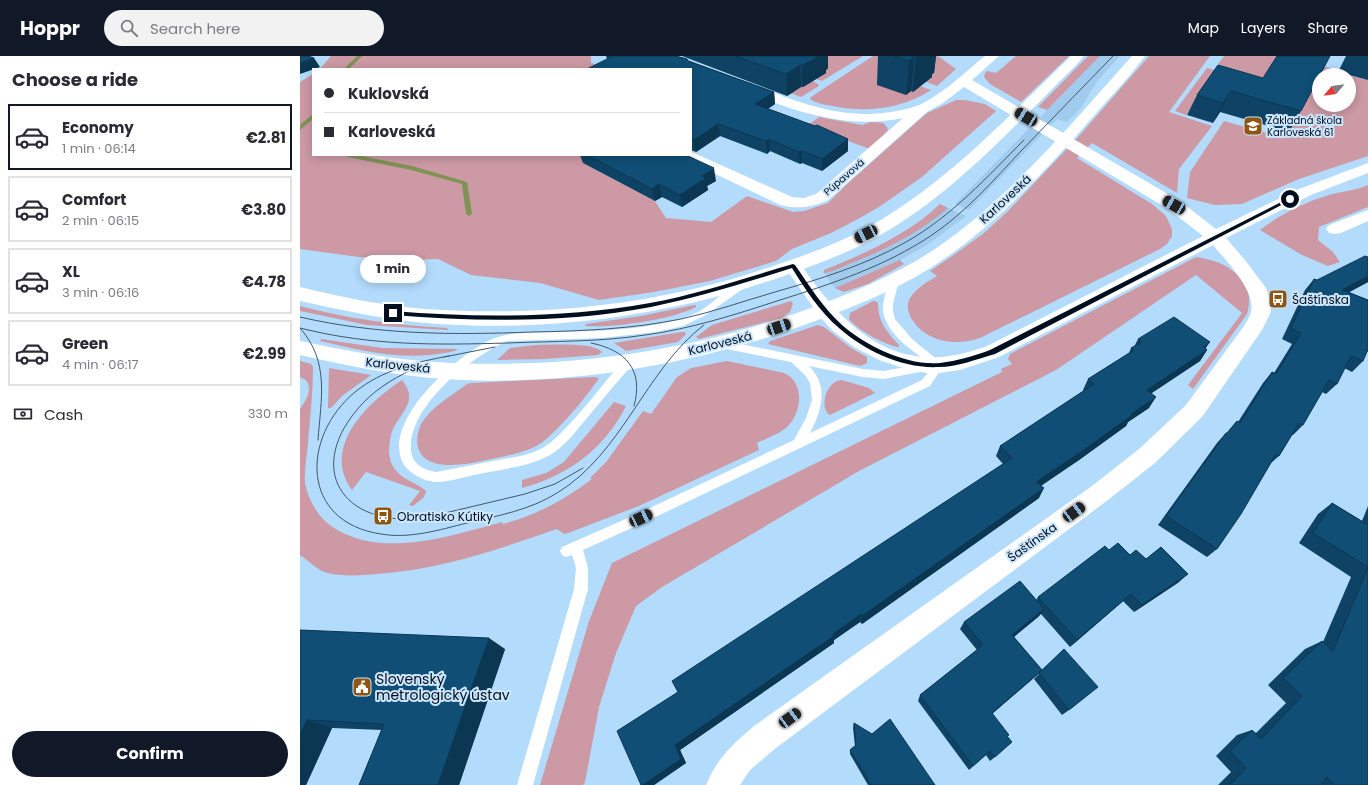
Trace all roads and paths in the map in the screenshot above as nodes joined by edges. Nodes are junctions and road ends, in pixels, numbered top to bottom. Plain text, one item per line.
1 (993, 56) edge
2 (1078, 56) edge
3 (1139, 56) edge
4 (963, 81) junction
5 (736, 83) edge
6 (922, 108) junction
7 (872, 119) junction
8 (895, 134) junction
9 (689, 156) edge
10 (1368, 168) edge
11 (1368, 215) edge
12 (1335, 229) dead end
13 (1215, 237) junction
14 (793, 266) junction
15 (894, 280) junction
16 (748, 282) junction
17 (300, 294) edge
18 (826, 310) junction
19 (721, 344) junction
20 (300, 348) edge
21 (793, 359) junction
22 (629, 361) junction
23 (939, 365) junction
24 (452, 371) junction
25 (798, 444) junction
26 (525, 785) edge
27 (722, 785) edge

1 - 4 street, Púpavová
2 - 14 street
3 - 15 street, Karloveská
4 - 6 street, Púpavová
4 - 13 street, Šaštínska
5 - 7 street, Púpavová
6 - 7 street, Púpavová
6 - 8 street, Púpavová
7 - 8 street
8 - 9 street, Púpavová
10 - 13 street
11 - 12 street
13 - 23 street
13 - 27 street, Šaštínska
14 - 16 street
14 - 18 street
15 - 18 street, Karloveská
15 - 23 lane
16 - 17 street
16 - 24 lane
18 - 19 street, Karloveská
18 - 23 street
19 - 21 lane
19 - 22 street, Karloveská
20 - 24 street, Karloveská
21 - 23 lane
21 - 25 lane
22 - 24 street, Karloveská
22 - 24 lane
23 - 25 lane
25 - 26 lane

